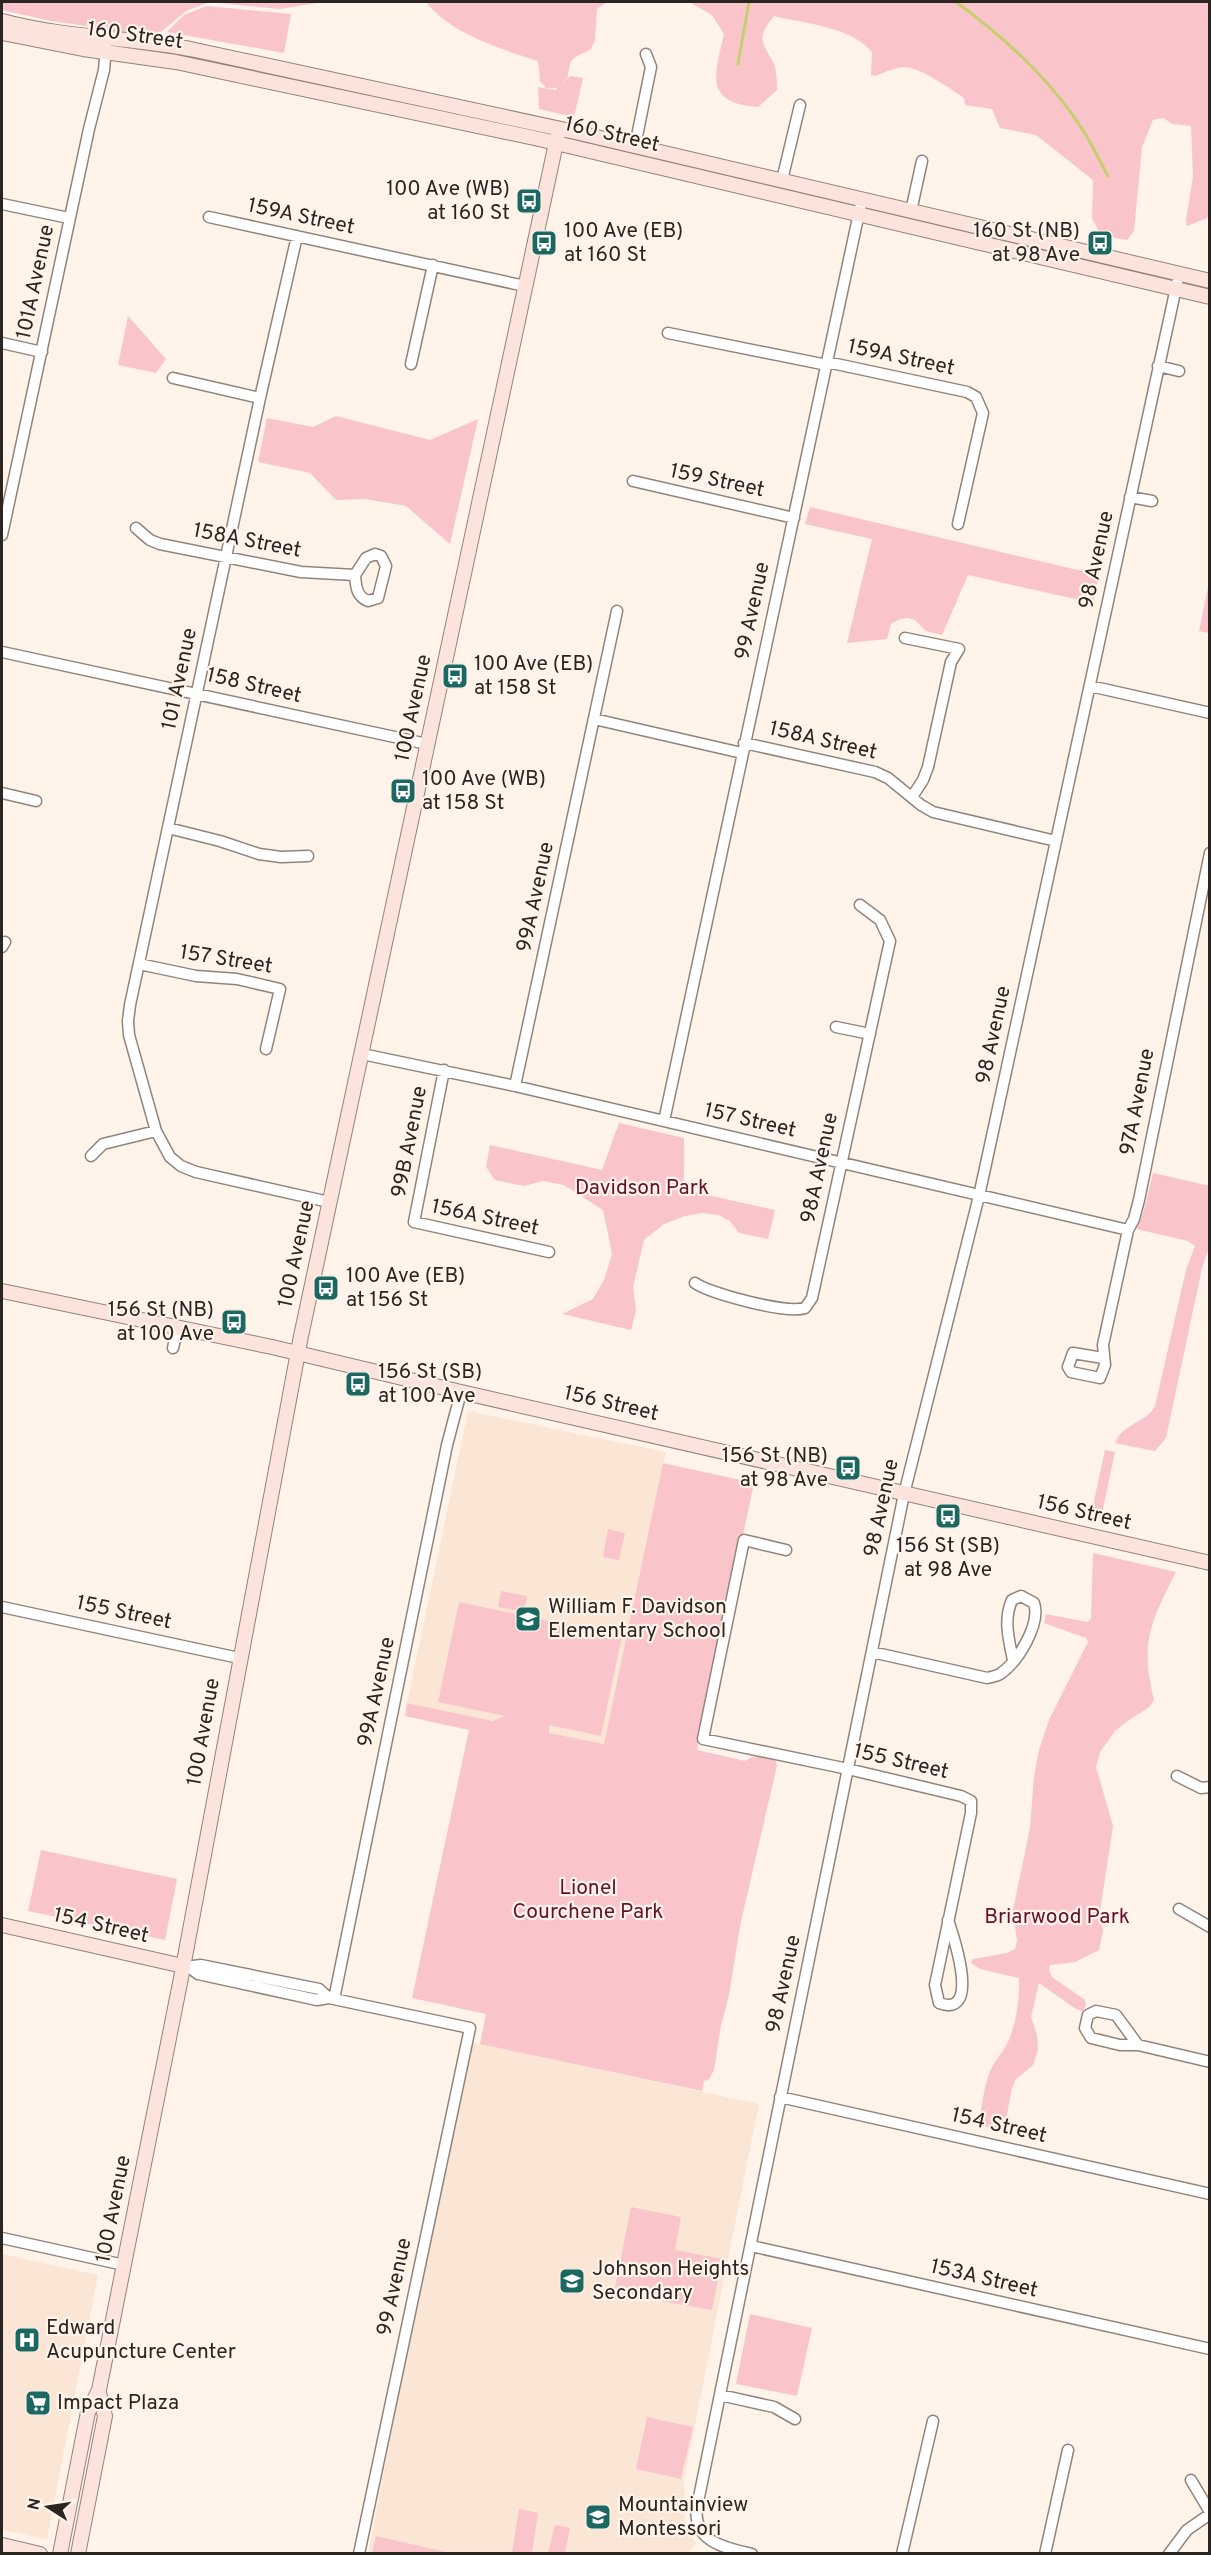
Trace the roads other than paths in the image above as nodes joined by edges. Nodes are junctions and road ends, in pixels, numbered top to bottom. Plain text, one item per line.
1 (2, 21) edge
2 (2, 33) edge
3 (107, 38) junction
4 (106, 53) junction
5 (646, 54) dead end
6 (800, 105) dead end
7 (559, 129) junction
8 (556, 143) junction
9 (635, 146) junction
10 (922, 161) dead end
11 (782, 180) junction
12 (862, 198) junction
13 (2, 204) edge
14 (911, 211) junction
15 (858, 213) junction
16 (209, 217) dead end
17 (69, 218) junction
18 (297, 236) junction
19 (433, 265) junction
20 (1179, 273) junction
21 (1209, 280) edge
22 (525, 286) junction
23 (1175, 289) junction
24 (1209, 297) edge
25 (668, 333) dead end
26 (2, 343) edge
27 (42, 352) junction
28 (827, 363) junction
29 (411, 364) dead end
30 (1158, 366) junction
31 (1179, 371) dead end
32 (173, 378) dead end
33 (260, 398) junction
34 (633, 481) dead end
35 (1130, 497) junction
36 (1152, 501) dead end
37 (794, 518) junction
38 (958, 524) dead end
39 (136, 528) dead end
40 (2, 535) edge
41 (225, 557) junction
42 (355, 575) dead end
43 (617, 611) dead end
44 (905, 638) dead end
45 (2, 652) edge
46 (1090, 686) junction
47 (196, 693) junction
48 (1209, 713) edge
49 (594, 719) junction
50 (428, 744) junction
51 (743, 748) junction
52 (2, 794) edge
53 (912, 797) junction
54 (36, 801) dead end
55 (168, 828) junction
56 (1056, 841) junction
57 (1209, 853) edge
58 (308, 856) dead end
59 (860, 905) dead end
60 (139, 964) junction
61 (836, 1027) dead end
62 (870, 1034) junction
63 (266, 1049) dead end
64 (362, 1054) junction
65 (444, 1070) junction
66 (515, 1086) junction
67 (664, 1121) junction
68 (156, 1131) junction
69 (91, 1156) dead end
70 (841, 1163) junction
71 (979, 1196) junction
72 (329, 1202) junction
73 (414, 1222) joint
74 (1128, 1230) junction
75 (549, 1252) dead end
76 (695, 1282) dead end
77 (2, 1291) edge
78 (178, 1326) junction
79 (173, 1348) dead end
80 (298, 1353) junction
81 (1103, 1358) dead end
82 (461, 1392) junction
83 (904, 1494) junction
84 (786, 1550) dead end
85 (1209, 1563) edge
86 (2, 1607) edge
87 (872, 1652) junction
88 (239, 1658) junction
89 (1013, 1660) junction
90 (848, 1769) junction
91 (1177, 1776) dead end
92 (1209, 1787) edge
93 (1179, 1909) dead end
94 (948, 1920) junction
95 (2, 1925) edge
96 (1209, 1926) edge
97 (187, 1967) junction
98 (331, 1999) junction
99 (470, 2028) joint
100 (1138, 2045) junction
101 (1209, 2062) edge
102 (780, 2097) junction
103 (1209, 2194) edge
104 (2, 2238) edge
105 (751, 2246) junction
106 (124, 2265) junction
107 (1209, 2349) edge
108 (99, 2393) junction
109 (720, 2395) junction
110 (795, 2419) dead end
111 (933, 2421) dead end
112 (1068, 2450) dead end
113 (1191, 2480) dead end
114 (1209, 2513) edge
115 (2, 2545) edge
116 (40, 2553) edge
117 (60, 2553) edge
118 (78, 2553) edge
119 (359, 2553) edge
120 (752, 2553) edge
121 (902, 2553) edge
122 (1045, 2553) edge
123 (1169, 2553) edge

1 - 3 main road, 160 Street
2 - 4 main road, 160 Street
3 - 4 street, 101A Avenue
3 - 7 main road, 160 Street
4 - 8 main road, 160 Street
4 - 17 street, 101A Avenue
5 - 9 street
6 - 11 street
7 - 8 main road, 100 Avenue
7 - 9 main road, 160 Street
8 - 15 main road, 160 Street
8 - 22 main road, 100 Avenue
9 - 11 main road, 160 Street
10 - 14 street
11 - 12 main road, 160 Street
12 - 14 main road, 160 Street
12 - 15 street, 99 Avenue
13 - 17 street
14 - 20 main road, 160 Street
15 - 23 main road, 160 Street
15 - 28 street, 99 Avenue
16 - 18 street, 159A Street
17 - 27 street, 101A Avenue
18 - 19 street, 159A Street
18 - 33 street, 101 Avenue
19 - 22 street, 159A Street
19 - 29 street
20 - 21 main road, 160 Street
20 - 23 street, 98 Avenue
22 - 50 main road, 100 Avenue
23 - 24 main road, 160 Street
23 - 30 street, 98 Avenue
25 - 28 street, 159A Street
26 - 27 street
27 - 40 street, 101A Avenue
28 - 37 street, 99 Avenue
28 - 38 street, 159A Street
30 - 31 street
30 - 35 street, 98 Avenue
32 - 33 street
33 - 41 street, 101 Avenue
34 - 37 street, 159 Street
35 - 36 street, 98 Avenue
35 - 46 street, 98 Avenue
37 - 51 street, 99 Avenue
39 - 41 street, 158A Street
41 - 42 street, 158A Street
41 - 47 street, 101 Avenue
43 - 49 street, 99A Avenue
44 - 53 street
45 - 47 street, 158 Street
46 - 48 street
46 - 56 street, 98 Avenue
47 - 50 street, 158 Street
47 - 55 street, 101 Avenue
49 - 51 street, 158A Street
49 - 66 street, 99A Avenue
50 - 64 main road, 100 Avenue
51 - 53 street, 158A Street
51 - 67 street, 99 Avenue
52 - 54 street
53 - 56 street, 158A Street
55 - 58 street
55 - 60 street, 101 Avenue
56 - 71 street, 98 Avenue
57 - 74 street, 97A Avenue
59 - 62 street, 98A Avenue
60 - 63 street, 157 Street
60 - 68 street, 101 Avenue
61 - 62 street
62 - 70 street, 98A Avenue
64 - 65 street, 157 Street
64 - 72 main road, 100 Avenue
65 - 66 street, 157 Street
65 - 73 street, 99B Avenue
66 - 67 street, 157 Street
67 - 70 street, 157 Street
68 - 69 street
68 - 72 street
70 - 71 street, 157 Street
70 - 76 street, 98A Avenue
71 - 74 street, 157 Street
71 - 83 street, 98 Avenue
72 - 80 main road, 100 Avenue
73 - 75 street, 156A Street
74 - 81 street, 97A Avenue
77 - 78 main road, 156 Street
78 - 79 street
78 - 80 main road, 156 Street
80 - 82 main road, 156 Street
80 - 88 main road, 100 Avenue
82 - 83 main road, 156 Street
82 - 98 street, 99A Avenue
83 - 85 main road, 156 Street
83 - 87 street, 98 Avenue
84 - 90 street, 155 Street
86 - 88 street, 155 Street
87 - 89 street
87 - 90 street, 98 Avenue
88 - 97 main road, 100 Avenue
89 - 89 street
90 - 94 street, 155 Street
90 - 102 street, 98 Avenue
91 - 92 street
93 - 96 street
94 - 94 street, 155 Street
95 - 97 main road, 154 Street
97 - 98 street, 154 Street
97 - 106 main road, 100 Avenue
98 - 99 street, 154 Street
99 - 119 street, 99 Avenue
100 - 100 street
100 - 101 street
102 - 103 street, 154 Street
102 - 105 street, 98 Avenue
104 - 106 street
105 - 107 street, 153A Street
105 - 109 street, 98 Avenue
106 - 108 main road, 100 Avenue
108 - 117 main road, 100 Avenue
108 - 118 main road, 100 Avenue
109 - 110 street
109 - 120 street, 98 Avenue
111 - 121 street
112 - 122 street
113 - 114 street
114 - 123 street
115 - 116 main road

